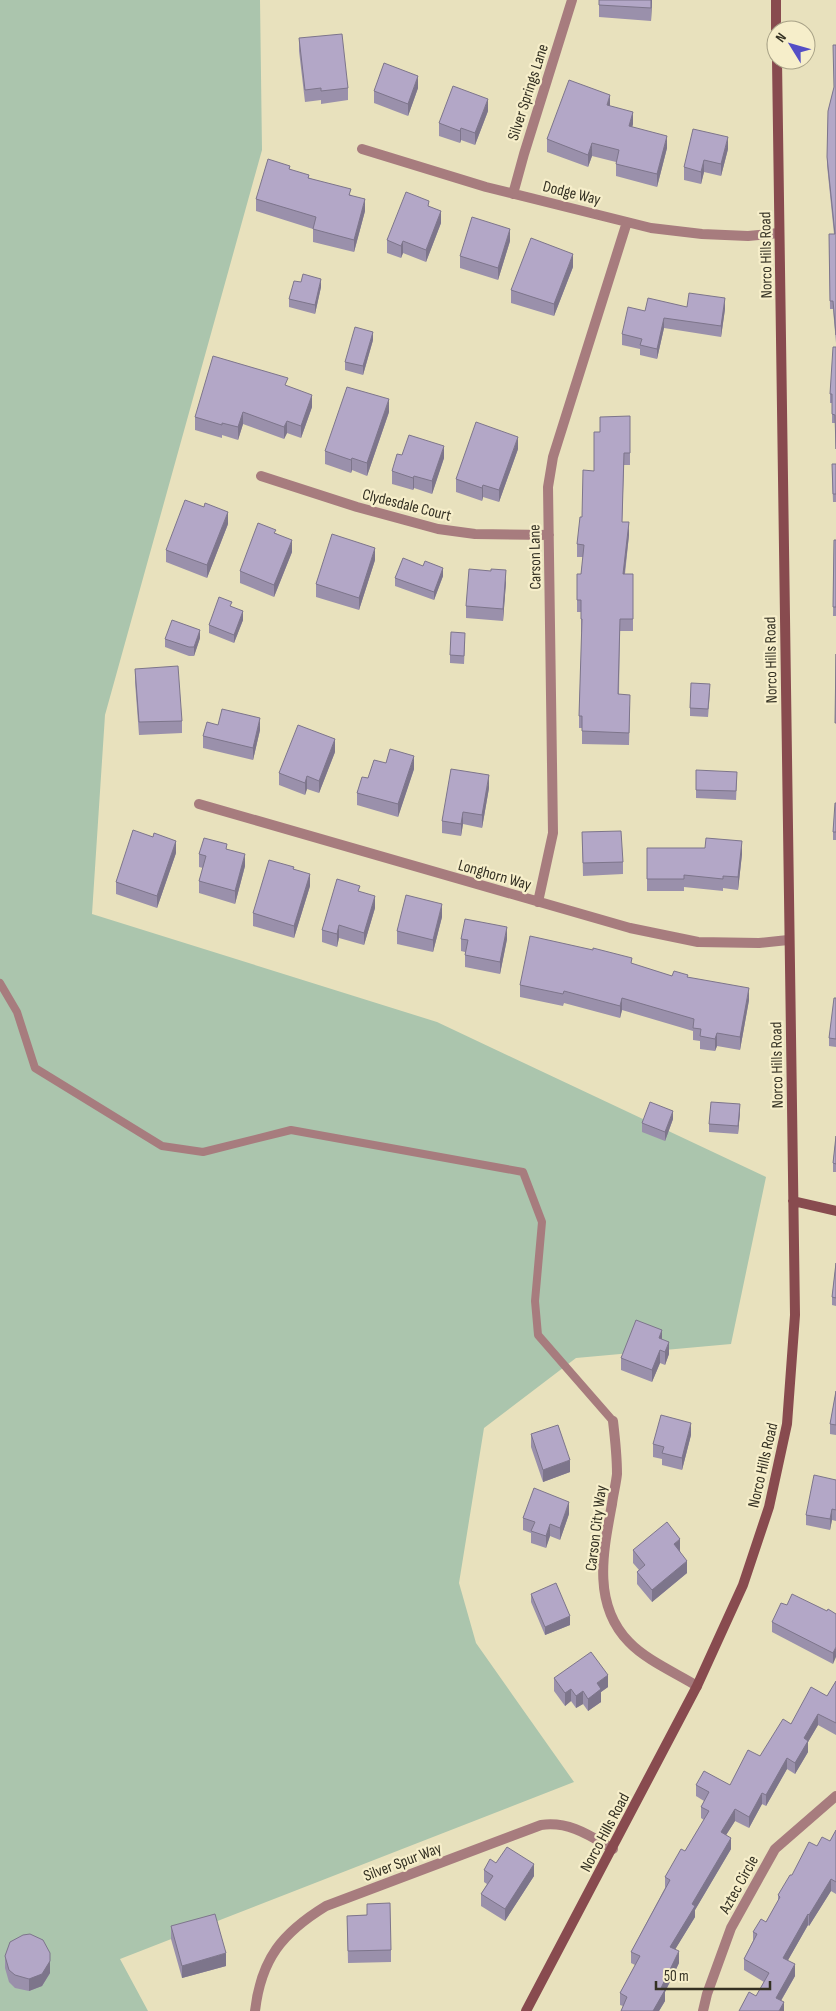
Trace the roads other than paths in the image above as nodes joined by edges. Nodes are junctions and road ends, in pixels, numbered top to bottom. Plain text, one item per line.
1 (572, 0) edge
2 (776, 0) edge
3 (776, 20) edge
4 (777, 70) edge
5 (362, 149) dead end
6 (513, 194) junction
7 (627, 222) junction
8 (780, 233) junction
9 (261, 476) dead end
10 (549, 535) junction
11 (199, 804) dead end
12 (538, 902) junction
13 (788, 940) junction
14 (0, 983) edge
15 (793, 1201) junction
16 (836, 1211) edge
17 (614, 1421) joint
18 (697, 1686) junction
19 (836, 1796) edge
20 (613, 1849) junction
21 (254, 2011) edge
22 (526, 2011) edge
23 (703, 2011) edge

1 - 6 street, Silver Springs Lane
2 - 3 street
4 - 8 street, Norco Hills Road
5 - 6 street, Dodge Way
6 - 7 street, Dodge Way
7 - 8 street, Dodge Way
7 - 10 street, Carson Lane
8 - 13 street, Norco Hills Road
9 - 10 street, Clydesdale Court
10 - 12 street, Carson Lane
11 - 12 street, Longhorn Way
12 - 13 street, Longhorn Way
13 - 15 street, Norco Hills Road
14 - 17 lane
15 - 16 street
15 - 18 street, Norco Hills Road
17 - 18 street, Carson City Way
18 - 20 street, Norco Hills Road
19 - 23 street, Aztec Circle
20 - 21 street, Silver Spur Way
20 - 22 street, Norco Hills Road

